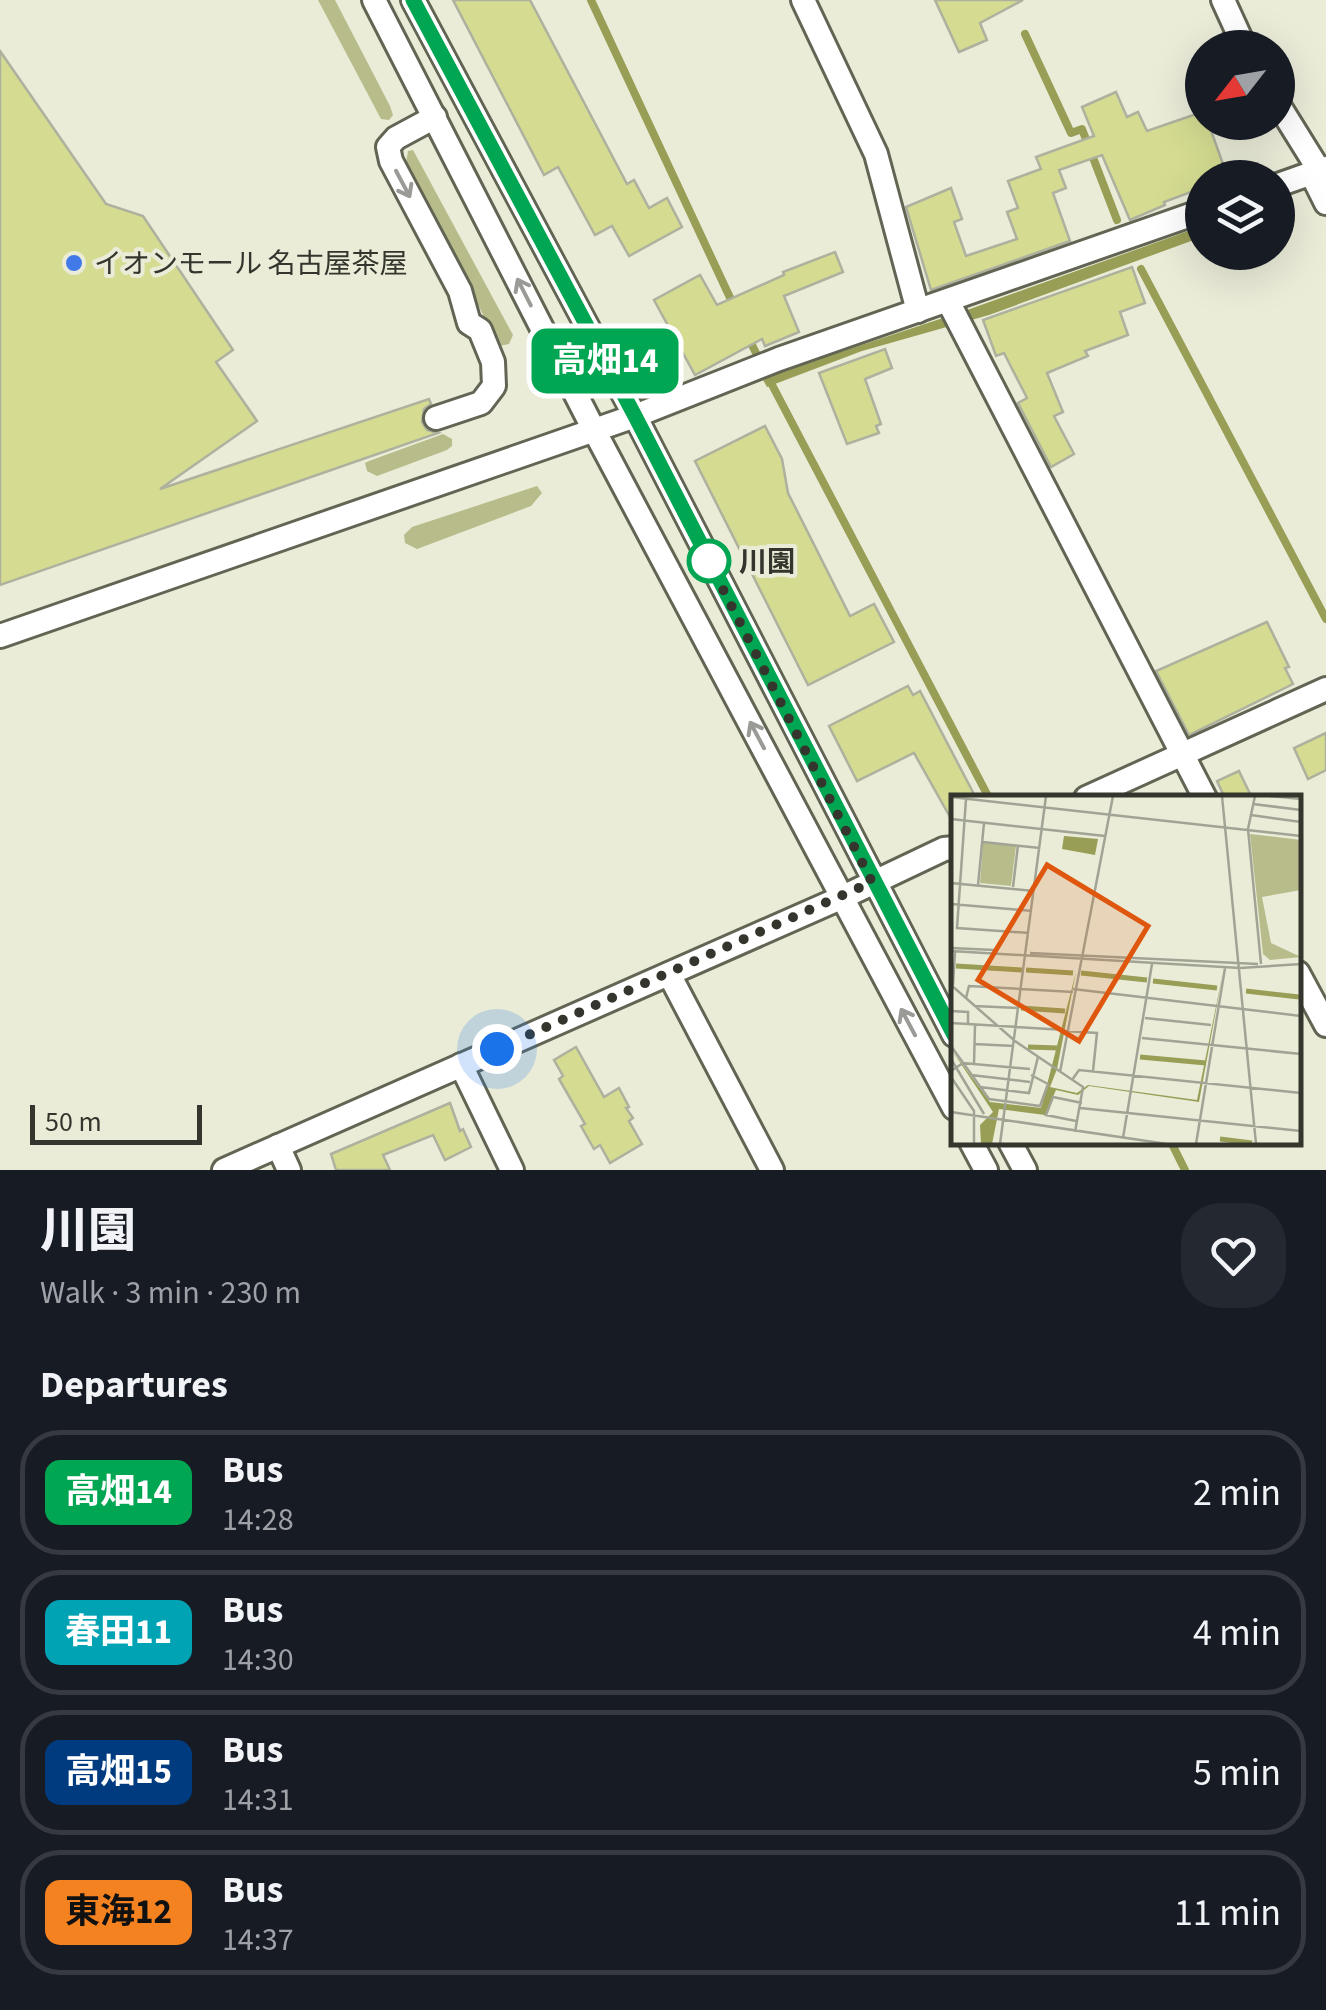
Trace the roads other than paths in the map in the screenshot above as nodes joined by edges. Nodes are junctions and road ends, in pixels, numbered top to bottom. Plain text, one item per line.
1 (374, 0) edge
2 (414, 0) edge
3 (804, 0) edge
4 (1223, 0) edge
5 (1237, 30) edge
6 (435, 116) junction
7 (1295, 136) edge
8 (1320, 182) edge
9 (1295, 183) edge
10 (1185, 218) edge
11 (918, 311) junction
12 (954, 313) junction
13 (635, 416) junction
14 (436, 418) dead end
15 (594, 430) junction
16 (0, 636) edge
17 (1326, 689) edge
18 (1182, 754) junction
19 (1093, 795) edge
20 (1204, 795) edge
21 (951, 849) edge
22 (872, 882) junction
23 (843, 897) junction
24 (669, 974) junction
25 (1301, 978) edge
26 (1326, 1024) edge
27 (951, 1029) edge
28 (461, 1065) junction
29 (951, 1102) edge
30 (973, 1145) edge
31 (1012, 1145) edge
32 (278, 1146) junction
33 (224, 1170) edge
34 (289, 1170) edge
35 (512, 1170) edge
36 (772, 1170) edge
37 (986, 1170) edge
38 (1024, 1170) edge

1 - 6 street
2 - 13 street
3 - 11 street
4 - 5 street
6 -> 14 street
15 -> 6 street
7 - 8 street
8 - 9 street
10 - 12 street
11 - 12 street
11 - 13 street
12 - 18 street
13 - 15 street
13 - 22 street
15 - 16 street
23 -> 15 street
17 - 18 street
18 - 19 street
18 - 20 street
21 - 22 street
22 - 23 street
22 - 27 street
23 - 24 street
29 -> 23 street
24 - 28 street
24 - 36 street
25 - 26 street
28 - 32 street
28 - 35 street
30 - 37 street
31 - 38 street
32 - 33 street
32 - 34 street

